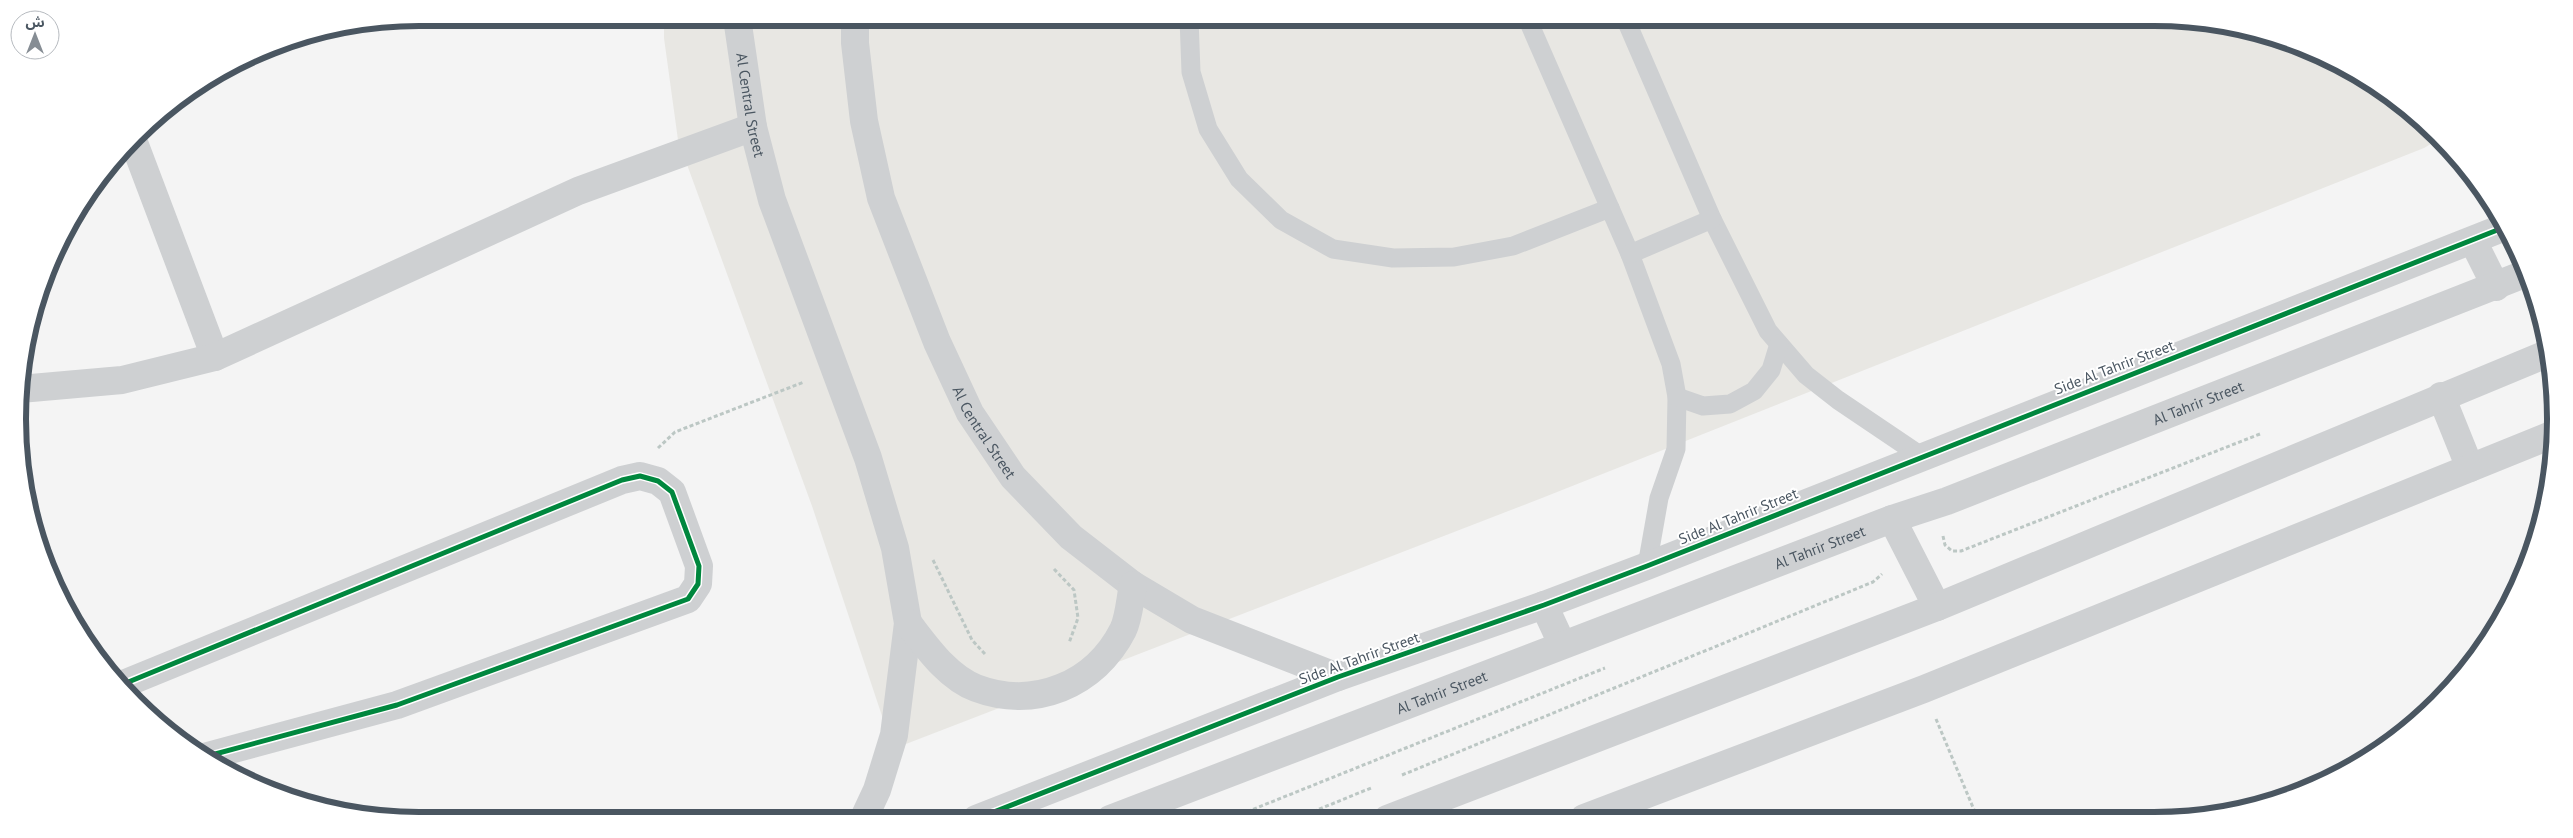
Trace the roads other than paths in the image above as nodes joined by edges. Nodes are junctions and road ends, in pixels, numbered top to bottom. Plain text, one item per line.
1 (738, 26) edge
2 (854, 26) edge
3 (1189, 26) edge
4 (1530, 26) edge
5 (1628, 26) edge
6 (753, 127) junction
7 (135, 148) edge
8 (1610, 208) junction
9 (1712, 219) junction
10 (2498, 230) edge
11 (2472, 241) junction
12 (1630, 254) junction
13 (2520, 276) edge
14 (2496, 287) junction
15 (1779, 344) junction
16 (2541, 356) edge
17 (215, 357) junction
18 (28, 388) edge
19 (2441, 396) junction
20 (1678, 397) junction
21 (2546, 437) edge
22 (1921, 456) junction
23 (2470, 468) junction
24 (1892, 519) junction
25 (1647, 566) junction
26 (1133, 585) junction
27 (1544, 605) junction
28 (1937, 607) junction
29 (908, 623) junction
30 (1562, 644) junction
31 (1338, 677) junction
32 (128, 682) edge
33 (215, 754) edge
34 (866, 812) edge
35 (994, 812) edge
36 (1128, 812) edge
37 (1407, 812) edge
38 (1600, 812) edge

1 - 6 street, Al Central Street
2 - 26 street, Al Central Street
3 - 8 lane
4 - 8 lane
5 - 9 lane
6 - 17 street
6 - 29 street, Al Central Street
7 - 17 street
8 - 12 lane
9 - 12 lane
9 - 15 lane
10 - 11 street, Side Al Tahrir Street
11 - 14 street
11 - 22 street, Side Al Tahrir Street
12 - 20 lane
13 - 14 street, Al Tahrir Street
14 - 24 street, Al Tahrir Street
15 - 20 lane
15 - 22 lane
16 - 19 street
17 - 18 street
19 - 23 street
19 - 28 street
20 - 25 lane
21 - 23 street
22 - 25 street, Side Al Tahrir Street
23 - 38 street
24 - 28 street
24 - 30 street, Al Tahrir Street
25 - 27 street, Side Al Tahrir Street
26 - 29 street
26 - 31 street, Al Central Street
27 - 30 street
27 - 31 street, Side Al Tahrir Street
28 - 37 street
29 - 34 street, Al Central Street
30 - 36 street, Al Tahrir Street
31 - 35 street, Side Al Tahrir Street
32 - 33 street

